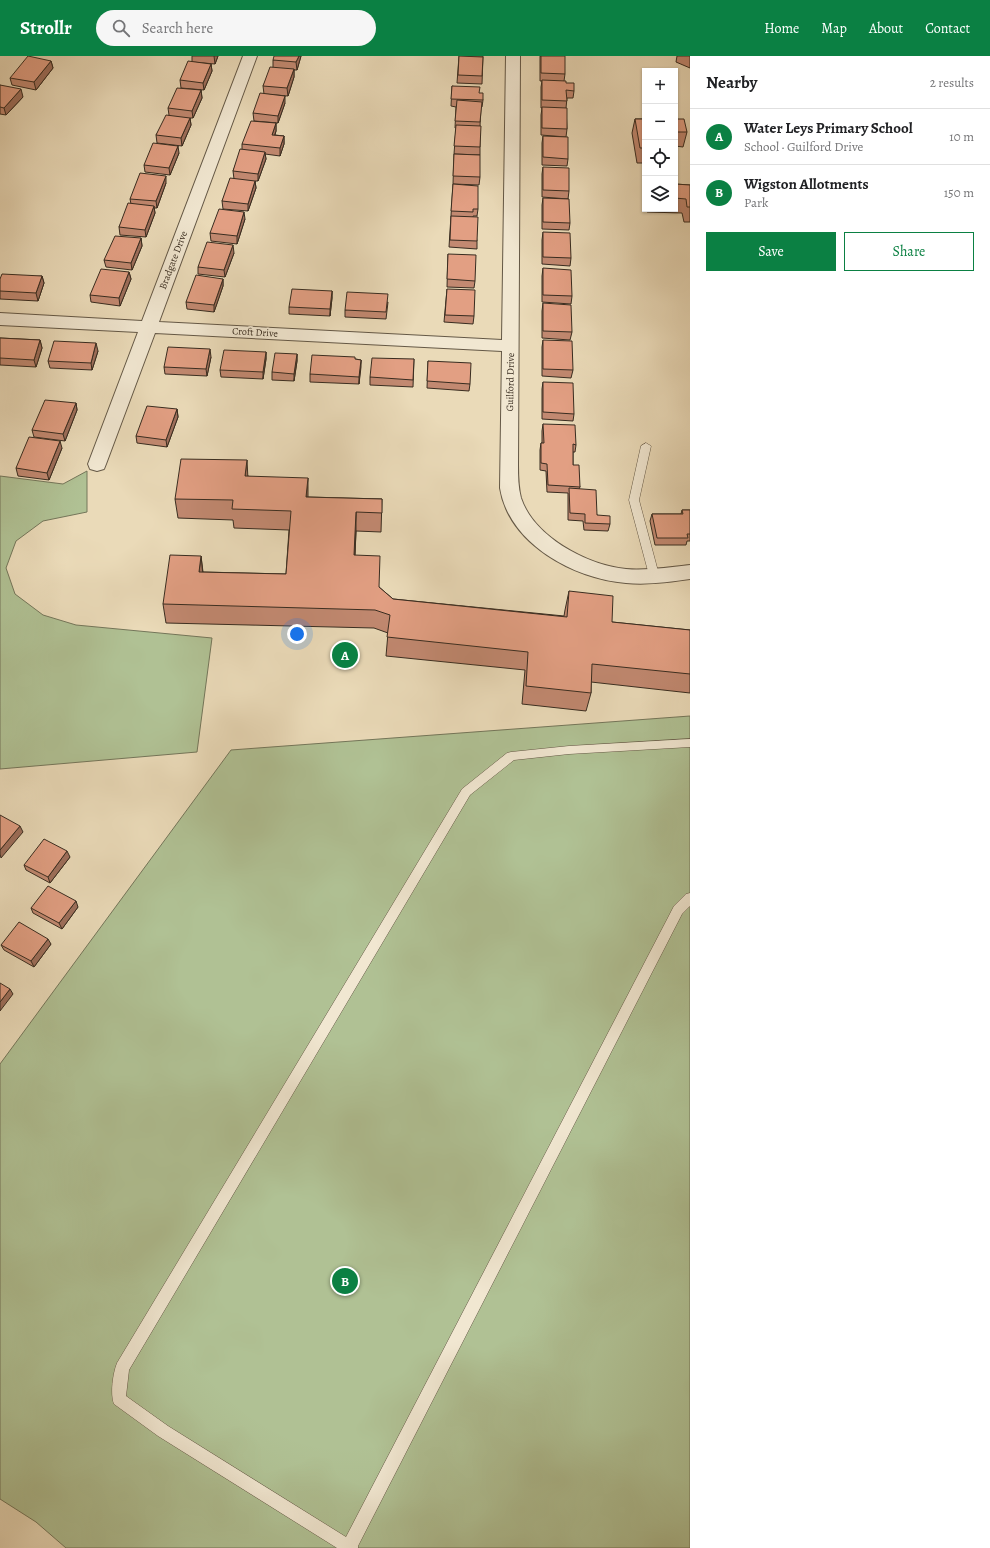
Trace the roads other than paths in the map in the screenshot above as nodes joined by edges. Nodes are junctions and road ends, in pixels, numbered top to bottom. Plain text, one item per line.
1 (250, 56) edge
2 (513, 56) edge
3 (0, 318) edge
4 (148, 326) junction
5 (510, 346) junction
6 (646, 446) dead end
7 (96, 464) dead end
8 (690, 572) edge
9 (654, 575) junction
10 (690, 743) edge
11 (690, 898) edge
12 (350, 1547) edge

1 - 4 street, Bradgate Drive
2 - 5 street, Guilford Drive
3 - 4 street, Croft Drive
4 - 5 street, Croft Drive
4 - 7 street, Bradgate Drive
5 - 9 street, Guilford Drive
6 - 9 lane
8 - 9 street, Guilford Drive
10 - 12 lane
11 - 12 lane

